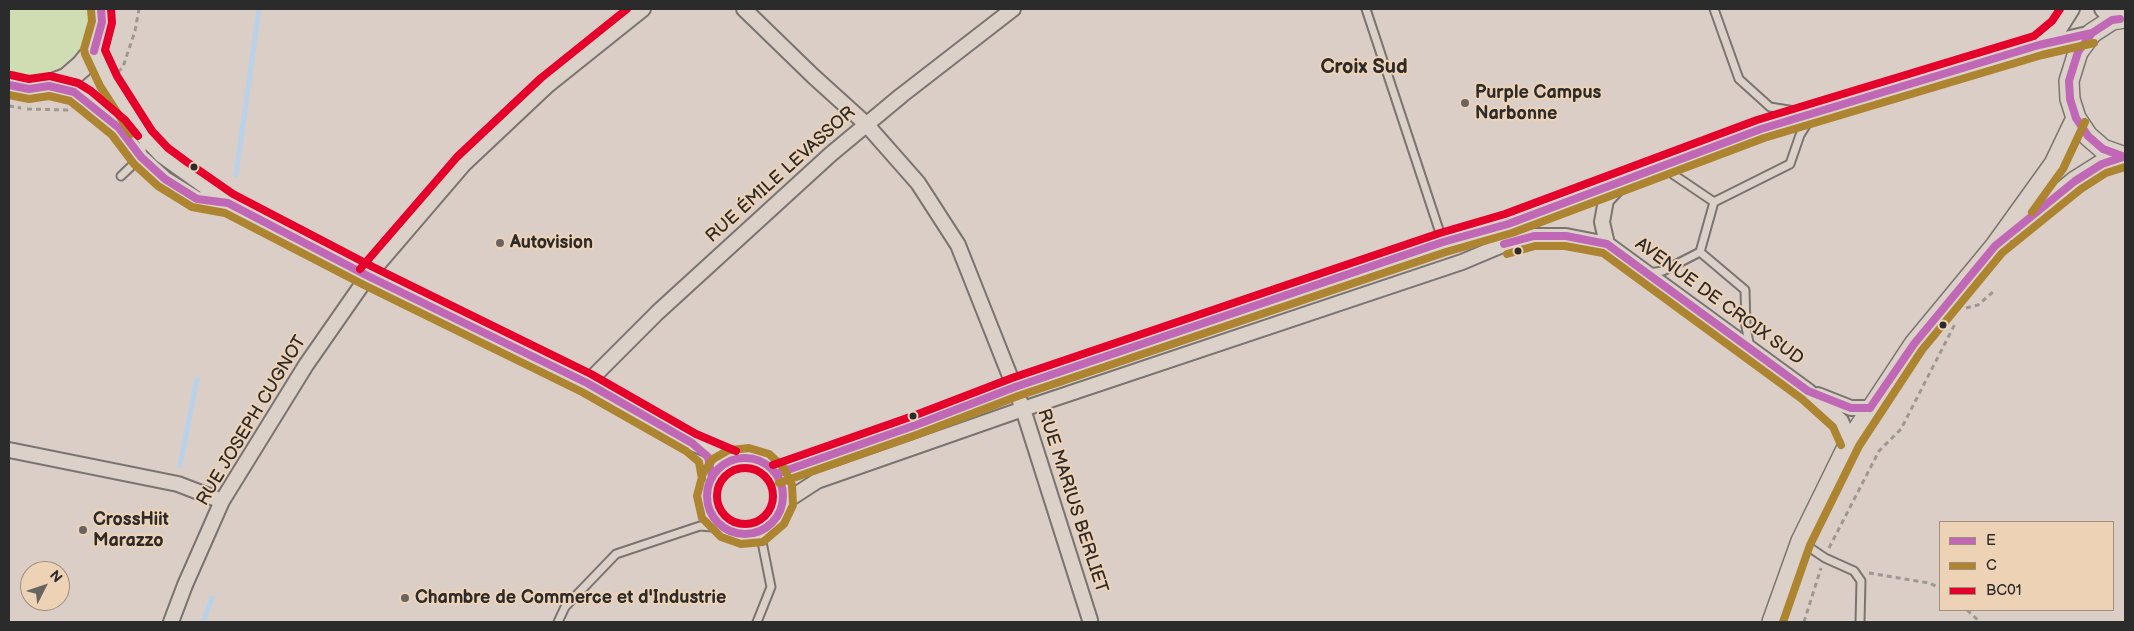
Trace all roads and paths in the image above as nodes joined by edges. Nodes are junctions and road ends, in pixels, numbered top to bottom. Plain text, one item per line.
1 (139, 9) edge
2 (643, 9) edge
3 (744, 9) edge
4 (1013, 9) edge
5 (1366, 9) edge
6 (1372, 9) edge
7 (1714, 9) edge
8 (2072, 9) edge
9 (103, 13) edge
10 (2113, 16) edge
11 (1369, 19) junction
12 (2092, 33) junction
13 (2039, 45) junction
14 (94, 51) junction
15 (108, 81) junction
16 (9, 86) edge
17 (49, 86) junction
18 (85, 99) junction
19 (9, 106) edge
20 (1813, 114) junction
21 (2076, 118) junction
22 (866, 124) junction
23 (144, 137) junction
24 (141, 157) junction
25 (2124, 157) edge
26 (1666, 165) junction
27 (121, 176) dead end
28 (1623, 181) junction
29 (1714, 202) junction
30 (228, 204) junction
31 (1443, 242) junction
32 (1607, 244) junction
33 (1995, 246) junction
34 (1700, 252) junction
35 (1648, 273) junction
36 (368, 276) junction
37 (1994, 291) dead end
38 (1960, 310) dead end
39 (1958, 317) dead end
40 (1750, 348) junction
41 (587, 383) junction
42 (1015, 387) junction
43 (1808, 391) junction
44 (1870, 408) junction
45 (1023, 409) junction
46 (1850, 441) junction
47 (692, 443) junction
48 (9, 450) edge
49 (732, 460) junction
50 (776, 474) junction
51 (712, 477) junction
52 (222, 501) junction
53 (783, 503) junction
54 (724, 528) junction
55 (760, 532) junction
56 (1801, 541) junction
57 (1825, 558) junction
58 (1854, 571) junction
59 (1939, 588) edge
60 (1968, 611) edge
61 (1090, 620) dead end
62 (171, 622) edge
63 (558, 622) edge
64 (757, 622) edge
65 (1772, 622) edge
66 (1804, 622) edge
67 (1860, 622) edge
68 (1980, 622) edge

1 - 15 path
2 - 36 street, RUE JOSEPH CUGNOT
3 - 22 street, RUE MARIUS BERLIET
4 - 22 street, RUE ÉMILE LEVASSOR
5 - 11 lane
6 - 11 lane
7 - 20 lane
8 - 13 street
9 - 14 main road
10 - 12 street
11 - 31 lane
12 - 13 street, AVENUE DE CROIX SUD
12 - 21 street
13 - 20 street, AVENUE DE CROIX SUD
14 - 15 street
14 - 17 main road
15 - 23 street
16 - 17 main road
17 - 18 street
18 - 19 path
18 - 24 street
20 - 26 street, AVENUE DE CROIX SUD
20 - 29 lane
21 - 25 street
21 - 33 street
22 - 41 street, RUE ÉMILE LEVASSOR
22 - 42 street, RUE MARIUS BERLIET
23 - 24 lane
23 - 30 street
24 - 27 lane
24 - 30 street
25 - 33 street
26 - 28 street, AVENUE DE CROIX SUD
26 - 29 lane
28 - 31 street, AVENUE DE CROIX SUD
28 - 32 street, AVENUE DE CROIX SUD
29 - 34 lane
30 - 36 street
31 - 42 street, AVENUE DE CROIX SUD
32 - 35 street, AVENUE DE CROIX SUD
32 - 45 street, AVENUE DE CROIX SUD
33 - 44 street
34 - 35 lane
34 - 40 lane
35 - 40 street, AVENUE DE CROIX SUD
36 - 41 street
36 - 52 street, RUE JOSEPH CUGNOT
37 - 38 path
39 - 57 path
40 - 43 street, AVENUE DE CROIX SUD
41 - 47 street
42 - 45 street, RUE MARIUS BERLIET
42 - 50 street, AVENUE DE CROIX SUD
43 - 44 street, AVENUE DE CROIX SUD
43 - 46 street, AVENUE DE CROIX SUD
44 - 46 street
45 - 53 street, AVENUE DE CROIX SUD
45 - 61 street, RUE MARIUS BERLIET
46 - 56 street
47 - 49 street
47 - 51 street
48 - 52 street
49 - 50 street
49 - 51 street
50 - 53 street
51 - 54 street
52 - 62 street, RUE JOSEPH CUGNOT
53 - 55 street
54 - 55 street
54 - 63 lane
55 - 64 lane
56 - 57 lane
56 - 65 street
57 - 58 lane
57 - 66 path
58 - 59 path
58 - 67 lane
60 - 68 path

